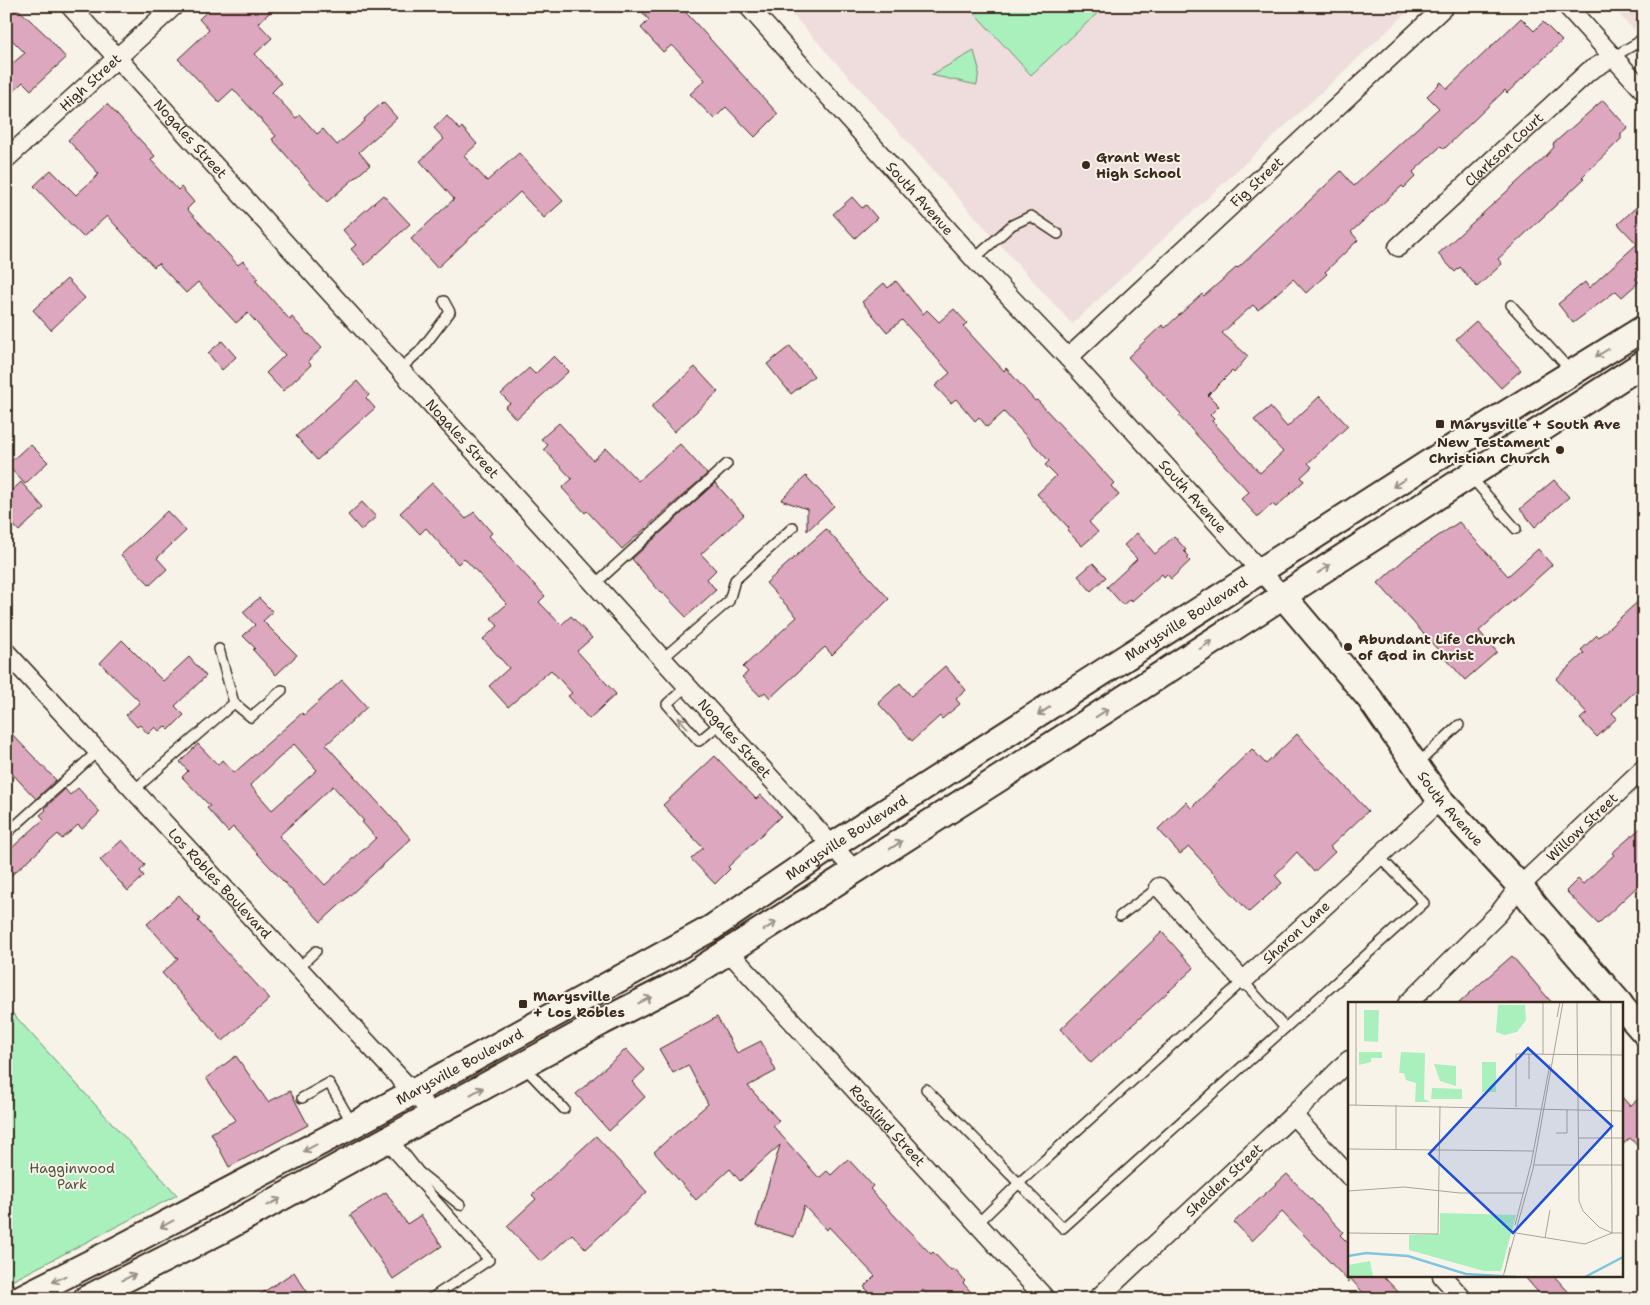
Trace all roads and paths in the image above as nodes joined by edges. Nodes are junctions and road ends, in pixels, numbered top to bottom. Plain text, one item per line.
1 (70, 6) edge
2 (174, 6) edge
3 (748, 6) edge
4 (1445, 6) edge
5 (1567, 6) edge
6 (1644, 36) edge
7 (1613, 57) junction
8 (117, 58) junction
9 (1644, 91) edge
10 (6, 159) edge
11 (1058, 234) dead end
12 (1398, 247) dead end
13 (974, 259) junction
14 (444, 301) dead end
15 (1511, 305) dead end
16 (1644, 328) edge
17 (1068, 358) junction
18 (1644, 363) edge
19 (400, 369) junction
20 (1572, 372) junction
21 (727, 464) dead end
22 (1470, 476) junction
23 (793, 527) dead end
24 (1516, 530) dead end
25 (1262, 571) junction
26 (595, 584) junction
27 (1283, 596) junction
28 (219, 649) dead end
29 (6, 652) edge
30 (662, 659) junction
31 (1119, 663) junction
32 (687, 686) junction
33 (282, 690) dead end
34 (234, 703) junction
35 (720, 723) junction
36 (1459, 725) dead end
37 (1061, 740) junction
38 (98, 751) junction
39 (963, 763) junction
40 (1416, 765) junction
41 (1644, 768) edge
42 (134, 790) junction
43 (1440, 800) junction
44 (6, 834) edge
45 (832, 846) junction
46 (1379, 856) junction
47 (855, 871) junction
48 (1520, 886) junction
49 (1158, 888) joint
50 (1120, 916) dead end
51 (710, 929) junction
52 (316, 951) dead end
53 (729, 952) junction
54 (298, 968) junction
55 (1243, 980) junction
56 (1409, 1002) edge
57 (1617, 1002) edge
58 (1622, 1007) edge
59 (1285, 1028) junction
60 (1643, 1029) edge
61 (1348, 1061) edge
62 (522, 1066) junction
63 (926, 1089) dead end
64 (413, 1092) junction
65 (302, 1098) dead end
66 (564, 1109) dead end
67 (434, 1115) junction
68 (1293, 1115) junction
69 (353, 1125) junction
70 (388, 1140) junction
71 (1348, 1175) edge
72 (1019, 1183) junction
73 (460, 1205) dead end
74 (977, 1224) junction
75 (1444, 1278) edge
76 (6, 1283) edge
77 (14, 1299) edge
78 (19, 1299) edge
79 (86, 1299) edge
80 (430, 1299) edge
81 (1046, 1299) edge
82 (1097, 1299) edge
83 (1463, 1299) edge

1 - 8 street, Nogales Street
2 - 8 street, High Street
3 - 13 street, South Avenue
4 - 17 street, Fig Street
5 - 7 street
6 - 7 lane
7 - 9 street
7 - 12 street, Clarkson Court
8 - 10 street, High Street
8 - 19 street, Nogales Street
11 - 13 lane
13 - 17 street, South Avenue
14 - 19 lane
15 - 20 lane
16 -> 20 main road, Marysville Boulevard
17 - 25 street, South Avenue
18 - 22 main road
19 - 26 street, Nogales Street
20 -> 25 main road, Marysville Boulevard
21 - 26 lane
22 - 24 lane
27 -> 22 main road
23 - 30 lane
25 - 27 street, South Avenue
25 - 31 main road, Marysville Boulevard
26 - 30 street, Nogales Street
37 -> 27 main road
27 - 40 main road, South Avenue
28 - 34 lane
29 - 38 street, Los Robles Boulevard
30 - 32 street, Nogales Street
31 - 37 main road
31 -> 39 main road, Marysville Boulevard
32 - 35 street, Nogales Street
35 -> 32 lane
33 - 34 lane
34 - 42 lane
35 - 45 street, Nogales Street
36 - 40 lane
37 - 39 main road
47 -> 37 main road
38 - 42 street, Los Robles Boulevard
38 - 44 lane
39 - 45 main road, Marysville Boulevard
40 - 43 main road, South Avenue
41 - 48 street, Willow Street
42 - 54 street, Los Robles Boulevard
43 - 46 street, Sharon Lane
43 - 48 main road, South Avenue
45 - 47 street, Nogales Street
45 - 51 main road, Marysville Boulevard
46 - 55 street, Sharon Lane
46 - 59 lane
53 -> 47 main road
48 - 56 street
48 - 57 main road, South Avenue
49 - 50 lane
49 - 55 street
51 - 53 main road
51 - 64 main road, Marysville Boulevard
52 - 54 lane
62 -> 53 main road
53 - 74 street, Rosalind Street
54 - 64 street, Los Robles Boulevard
55 - 59 lane
55 - 72 lane
58 - 60 main road, South Avenue
59 - 72 lane
61 - 68 street, Shelden Street
62 - 66 lane
67 -> 62 main road
63 - 72 lane
64 - 67 street, Los Robles Boulevard
64 - 69 main road, Marysville Boulevard
65 - 69 lane
67 - 70 main road
68 - 71 street
68 - 82 street, Shelden Street
69 -> 78 main road, Marysville Boulevard
70 - 73 lane
79 -> 70 main road
70 - 80 lane
72 - 74 lane
74 - 81 street, Rosalind Street
75 - 83 street
76 - 77 lane

